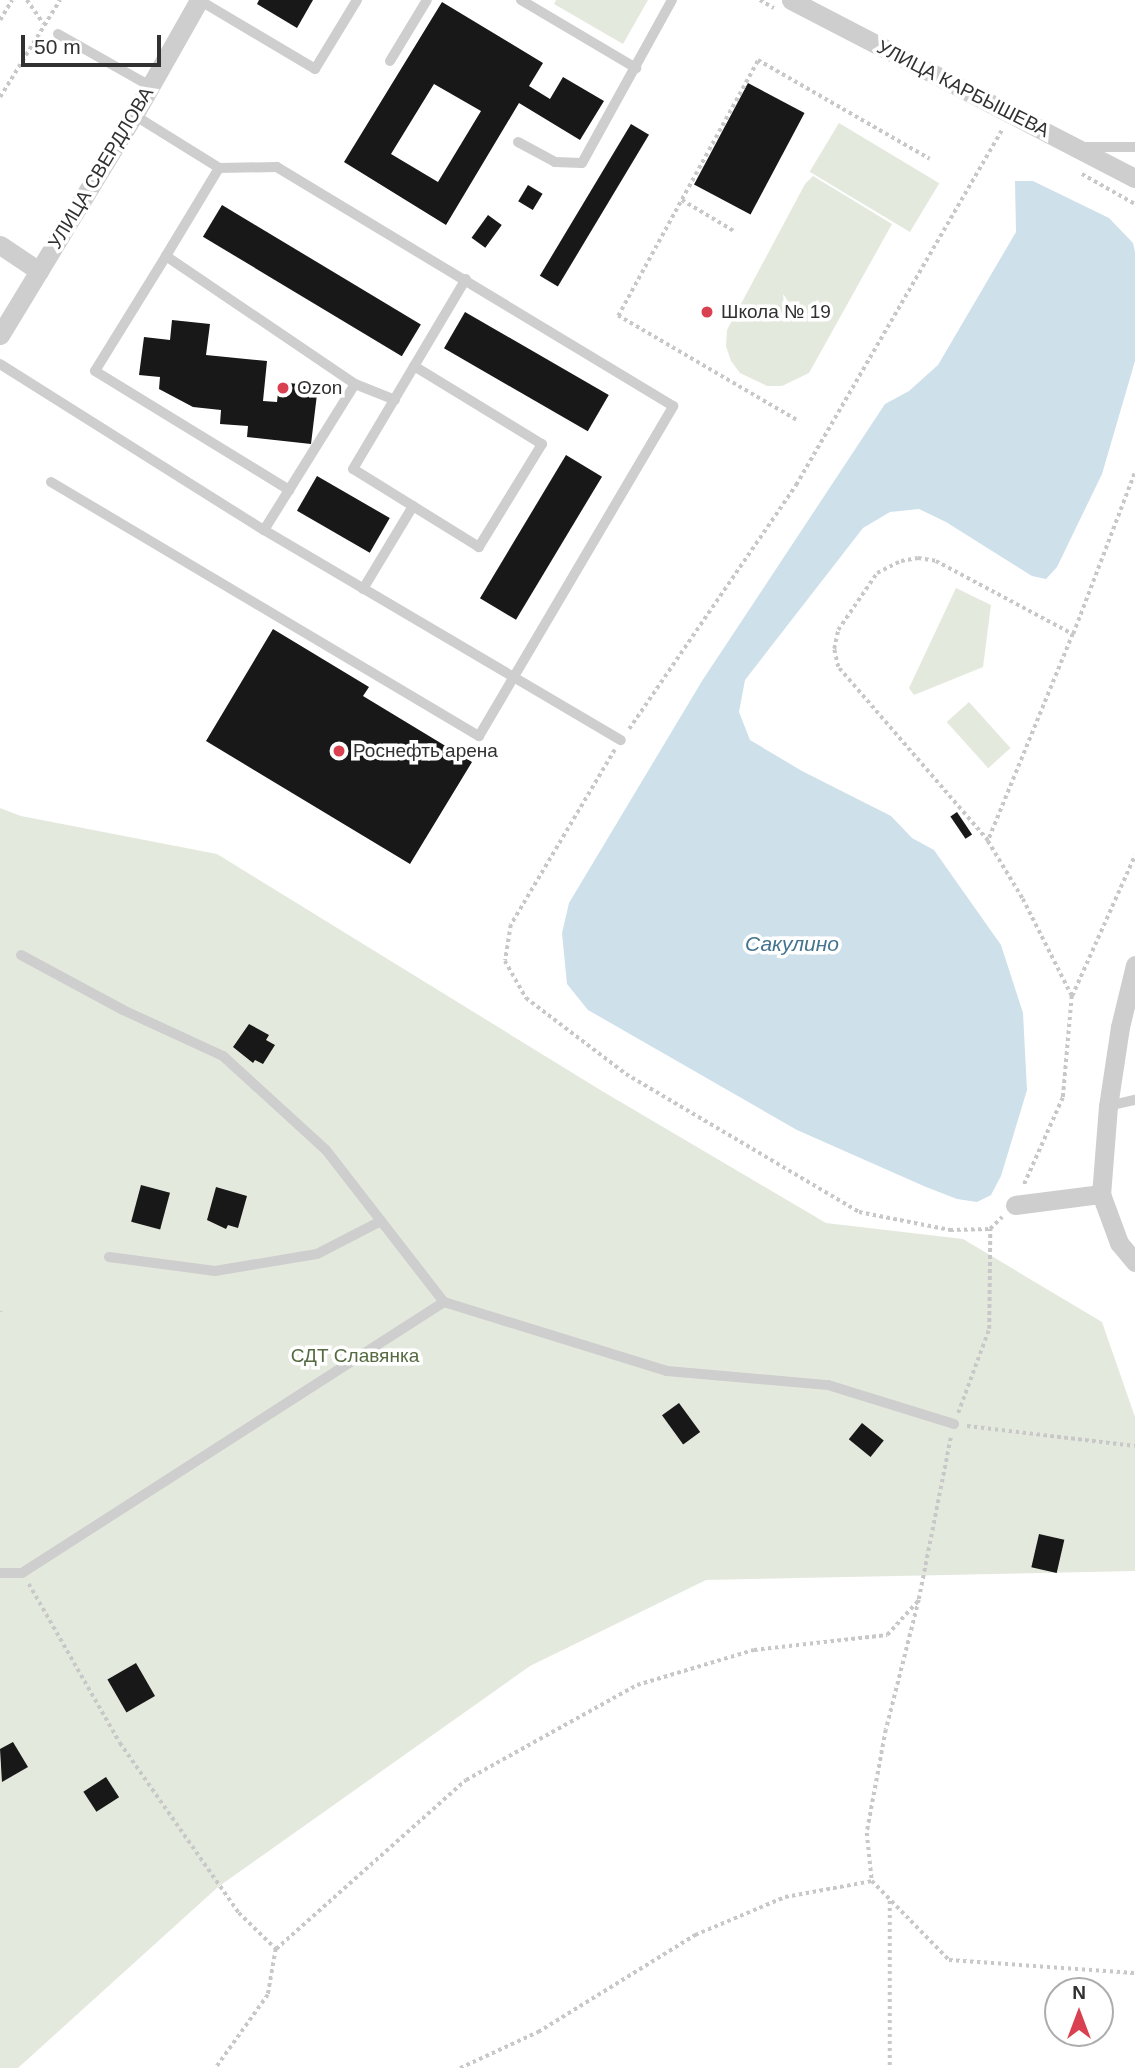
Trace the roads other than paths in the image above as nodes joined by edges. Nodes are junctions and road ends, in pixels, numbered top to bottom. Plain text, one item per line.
1 (199, 0) edge
2 (357, 0) edge
3 (428, 0) edge
4 (521, 0) edge
5 (672, 0) edge
6 (801, 2) edge
7 (58, 34) dead end
8 (390, 61) dead end
9 (636, 68) junction
10 (150, 86) junction
11 (134, 115) junction
12 (518, 142) dead end
13 (1076, 147) junction
14 (1135, 147) edge
15 (219, 168) junction
16 (1135, 178) edge
17 (0, 245) edge
18 (166, 256) junction
19 (39, 271) junction
20 (466, 279) junction
21 (0, 335) edge
22 (0, 363) edge
23 (414, 366) junction
24 (355, 384) junction
25 (395, 400) junction
26 (51, 482) dead end
27 (289, 490) junction
28 (413, 506) junction
29 (264, 530) junction
30 (363, 589) junction
31 (514, 679) junction
32 (621, 740) road end
33 (21, 955) dead end
34 (1135, 965) edge
35 (1135, 1100) edge
36 (1108, 1106) junction
37 (1101, 1194) junction
38 (1015, 1205) road end
39 (381, 1221) junction
40 (109, 1257) dead end
41 (1135, 1262) edge
42 (444, 1302) junction
43 (954, 1424) road end
44 (0, 1573) edge

1 - 2 lane
1 - 10 street, УЛИЦА СВЕРДЛОВА
3 - 8 lane
4 - 9 lane
5 - 9 lane
6 - 13 street, УЛИЦА КАРБЫШЕВА
7 - 10 lane
9 - 12 lane
10 - 11 street, УЛИЦА СВЕРДЛОВА
11 - 15 lane
11 - 19 street, УЛИЦА СВЕРДЛОВА
13 - 14 lane
13 - 16 street, УЛИЦА КАРБЫШЕВА
15 - 18 lane
15 - 20 lane
17 - 19 street
18 - 24 lane
18 - 27 lane
19 - 21 street, УЛИЦА СВЕРДЛОВА
20 - 23 lane
20 - 31 lane
22 - 29 lane
23 - 25 lane
23 - 28 lane
24 - 25 lane
24 - 27 lane
25 - 28 lane
26 - 31 lane
27 - 29 lane
28 - 30 lane
29 - 30 lane
30 - 31 lane
31 - 32 lane
33 - 39 lane
34 - 36 street
35 - 36 lane
36 - 37 street
37 - 38 street
37 - 41 street
39 - 40 lane
39 - 42 lane
42 - 43 lane
42 - 44 lane

